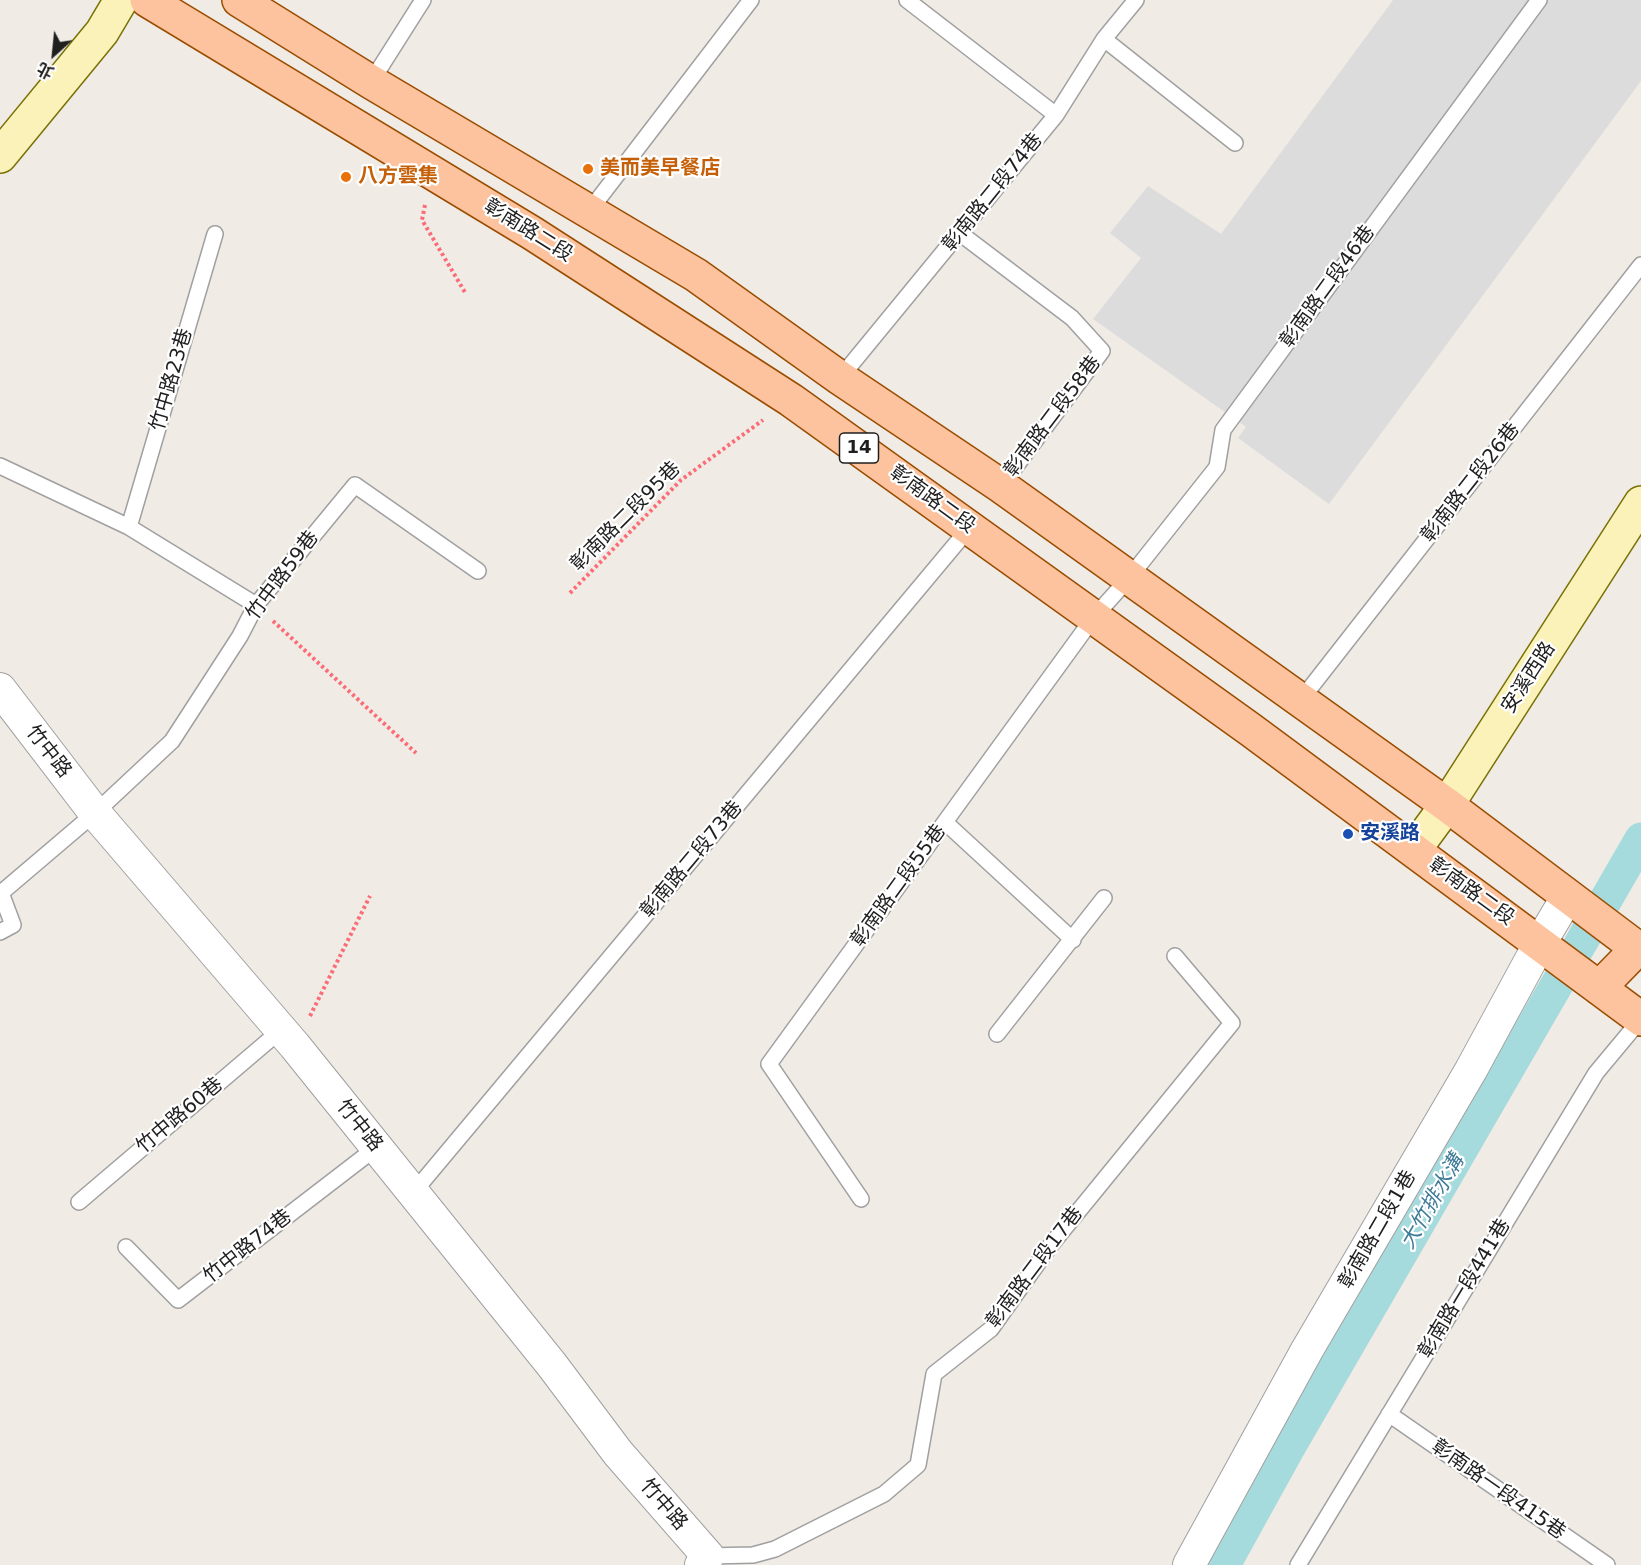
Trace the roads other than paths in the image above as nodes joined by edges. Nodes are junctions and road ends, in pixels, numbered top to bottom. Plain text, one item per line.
1 (121, 0) edge
2 (147, 0) edge
3 (239, 0) edge
4 (423, 0) edge
5 (751, 0) edge
6 (907, 0) edge
7 (1136, 0) edge
8 (1539, 0) edge
9 (1104, 39) junction
10 (371, 82) junction
11 (1056, 116) junction
12 (1235, 143) dead end
13 (0, 156) edge
14 (590, 210) junction
15 (215, 234) dead end
16 (961, 234) junction
17 (1641, 265) edge
18 (840, 378) junction
19 (0, 466) edge
20 (1001, 486) junction
21 (1641, 503) edge
22 (129, 527) junction
23 (970, 527) junction
24 (478, 571) dead end
25 (1129, 578) junction
26 (256, 605) junction
27 (1094, 617) junction
28 (0, 689) edge
29 (1300, 701) junction
30 (1447, 806) junction
31 (95, 813) junction
32 (946, 823) junction
33 (1414, 850) junction
34 (1568, 896) junction
35 (1104, 898) dead end
36 (0, 933) edge
37 (1073, 940) junction
38 (1540, 943) junction
39 (1640, 947) edge
40 (1175, 956) dead end
41 (1599, 988) junction
42 (1641, 1018) edge
43 (997, 1034) dead end
44 (288, 1038) junction
45 (376, 1148) junction
46 (413, 1193) junction
47 (861, 1199) dead end
48 (80, 1202) dead end
49 (126, 1247) dead end
50 (1389, 1414) junction
51 (758, 1560) edge
52 (704, 1561) edge
53 (1189, 1565) edge
54 (1298, 1565) edge
55 (1607, 1565) edge

1 - 13 street
2 - 23 main road, 彰南路二段 / 14
3 - 10 main road, 14
4 - 10 lane
5 - 14 lane
6 - 11 lane
7 - 9 lane, 彰南路二段74巷
8 - 25 lane, 彰南路二段46巷
9 - 11 lane, 彰南路二段74巷
9 - 12 lane
10 - 14 main road, 14
11 - 16 lane, 彰南路二段74巷
14 - 18 main road, 14
15 - 22 lane, 竹中路23巷
16 - 18 lane, 彰南路二段74巷
16 - 20 lane, 彰南路二段58巷
17 - 29 lane, 彰南路二段26巷
18 - 20 main road, 14
19 - 22 lane
20 - 25 main road, 14
21 - 30 street, 安溪西路
22 - 26 lane
23 - 27 main road, 彰南路二段 / 14
23 - 46 lane, 彰南路二段73巷
24 - 26 lane, 竹中路59巷
25 - 27 lane, 彰南路二段55巷
25 - 29 main road, 14
26 - 31 lane, 竹中路59巷
27 - 32 lane, 彰南路二段55巷
27 - 33 main road, 彰南路二段 / 14
28 - 31 street, 竹中路
29 - 30 main road, 14
30 - 33 street, 安溪西路
30 - 34 main road, 14
31 - 36 lane, 竹中路59巷
31 - 44 street, 竹中路
32 - 37 lane
32 - 47 lane, 彰南路二段55巷
33 - 38 main road, 彰南路二段 / 14
34 - 38 street, 彰南路二段1巷
34 - 39 main road, 14
35 - 37 lane
37 - 43 lane
38 - 41 main road, 14
38 - 53 street, 彰南路二段1巷
39 - 41 main road
40 - 51 lane, 彰南路二段17巷
41 - 42 main road, 14
42 - 50 lane, 彰南路一段441巷
44 - 45 street, 竹中路
44 - 48 lane, 竹中路60巷
45 - 46 street, 竹中路
45 - 49 lane, 竹中路74巷
46 - 52 street, 竹中路
50 - 54 lane, 彰南路一段441巷
50 - 55 lane, 彰南路一段415巷
51 - 52 lane, 彰南路二段17巷

